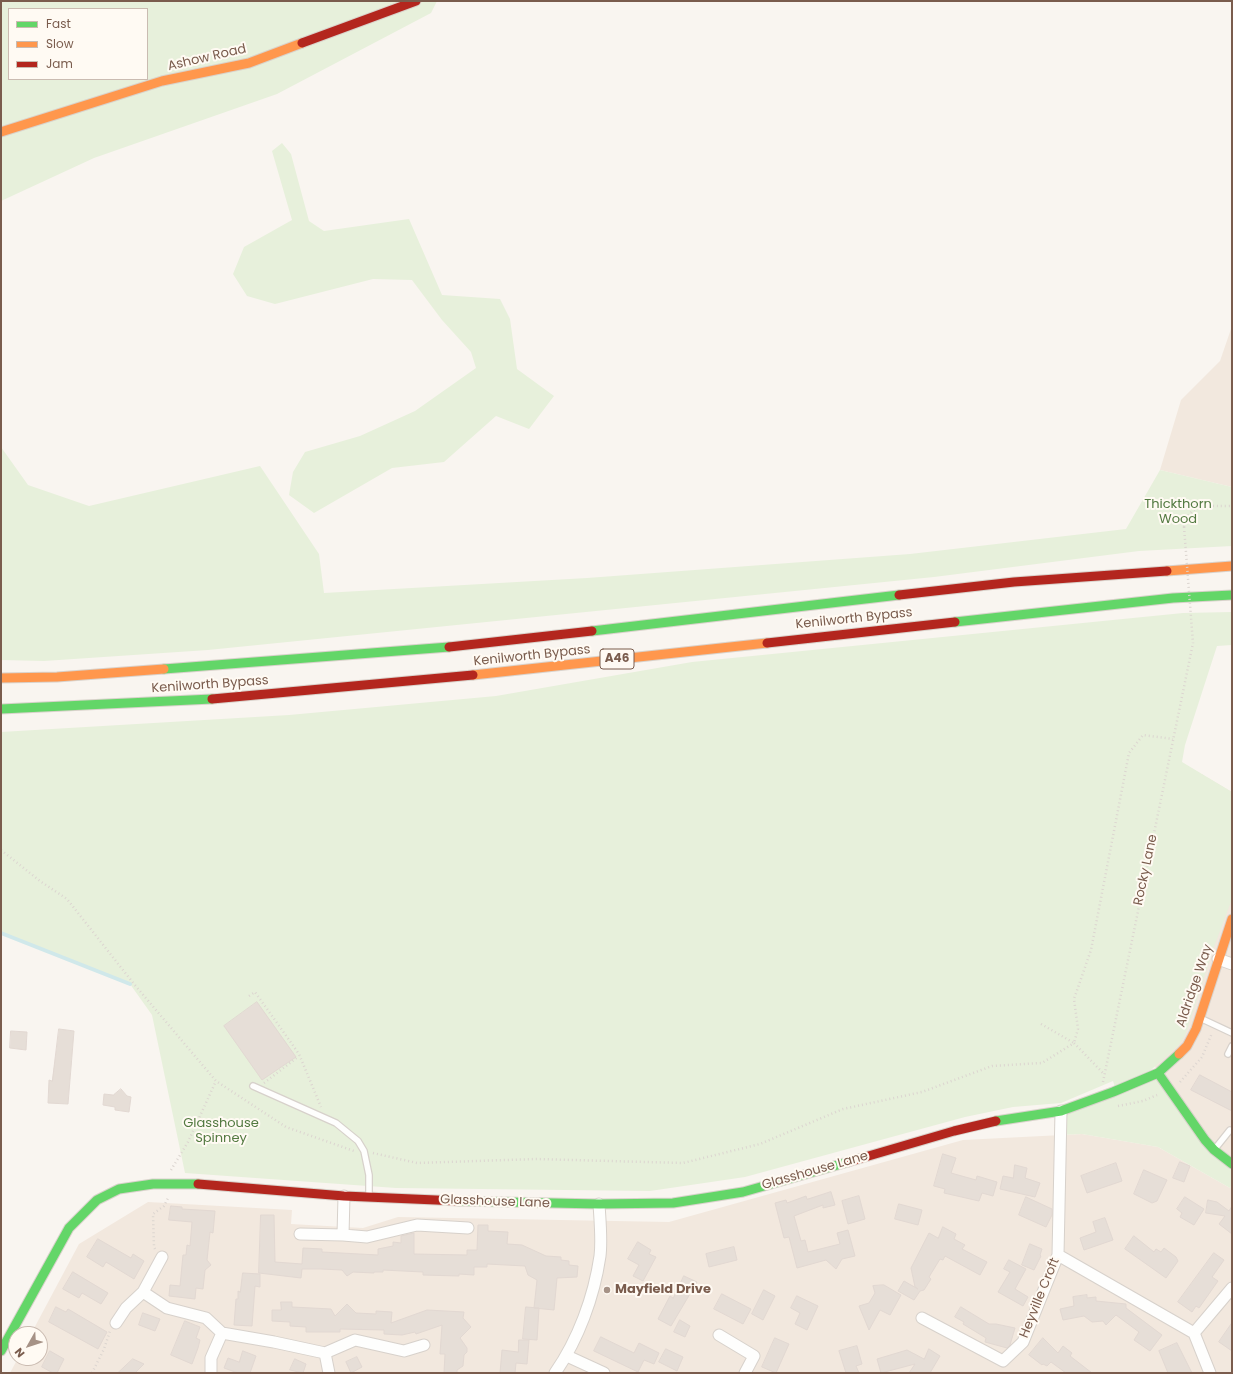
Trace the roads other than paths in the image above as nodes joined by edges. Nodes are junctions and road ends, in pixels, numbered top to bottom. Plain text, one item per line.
1 (416, 1) edge
2 (1, 132) edge
3 (1232, 566) edge
4 (1232, 594) edge
5 (1, 678) edge
6 (1, 709) edge
7 (1232, 919) edge
8 (1218, 960) junction
9 (1232, 964) edge
10 (1199, 1018) junction
11 (1232, 1033) edge
12 (1232, 1046) edge
13 (1228, 1054) dead end
14 (1158, 1073) junction
15 (255, 1087) road end
16 (1061, 1110) junction
17 (1232, 1131) edge
18 (1214, 1150) junction
19 (1232, 1164) edge
20 (344, 1196) junction
21 (369, 1197) junction
22 (599, 1204) junction
23 (468, 1228) dead end
24 (300, 1234) dead end
25 (343, 1235) junction
26 (1058, 1255) junction
27 (162, 1257) road end
28 (1232, 1288) edge
29 (143, 1292) junction
30 (922, 1318) dead end
31 (116, 1323) road end
32 (222, 1333) junction
33 (1194, 1333) junction
34 (719, 1334) dead end
35 (424, 1345) dead end
36 (1, 1350) edge
37 (325, 1353) junction
38 (567, 1356) junction
39 (211, 1373) edge
40 (329, 1373) edge
41 (555, 1373) edge
42 (604, 1373) edge
43 (745, 1373) edge
44 (1210, 1373) edge

1 - 2 main road, Ashow Road
3 - 5 main road, Kenilworth Bypass / A46
4 - 6 main road, Kenilworth Bypass / A46
7 - 8 main road, Aldridge Way
8 - 9 street
8 - 10 main road, Aldridge Way
10 - 11 lane
10 - 14 main road, Aldridge Way
12 - 13 lane
14 - 16 main road, Glasshouse Lane
14 - 18 main road
15 - 21 lane
16 - 22 main road, Glasshouse Lane
16 - 26 street, Heyville Croft
17 - 18 lane
18 - 19 main road
20 - 21 main road, Glasshouse Lane
20 - 25 street
20 - 36 main road, Glasshouse Lane
21 - 22 main road, Glasshouse Lane
22 - 38 street
23 - 25 street, Glasshouse Lane
24 - 25 street, Glasshouse Lane
26 - 30 street, Heyville Croft
26 - 33 street
27 - 29 street
28 - 33 street
29 - 31 street
29 - 32 street
32 - 37 street
32 - 39 street
33 - 44 street
34 - 43 street
35 - 37 street
37 - 40 street
38 - 41 street
38 - 42 street

